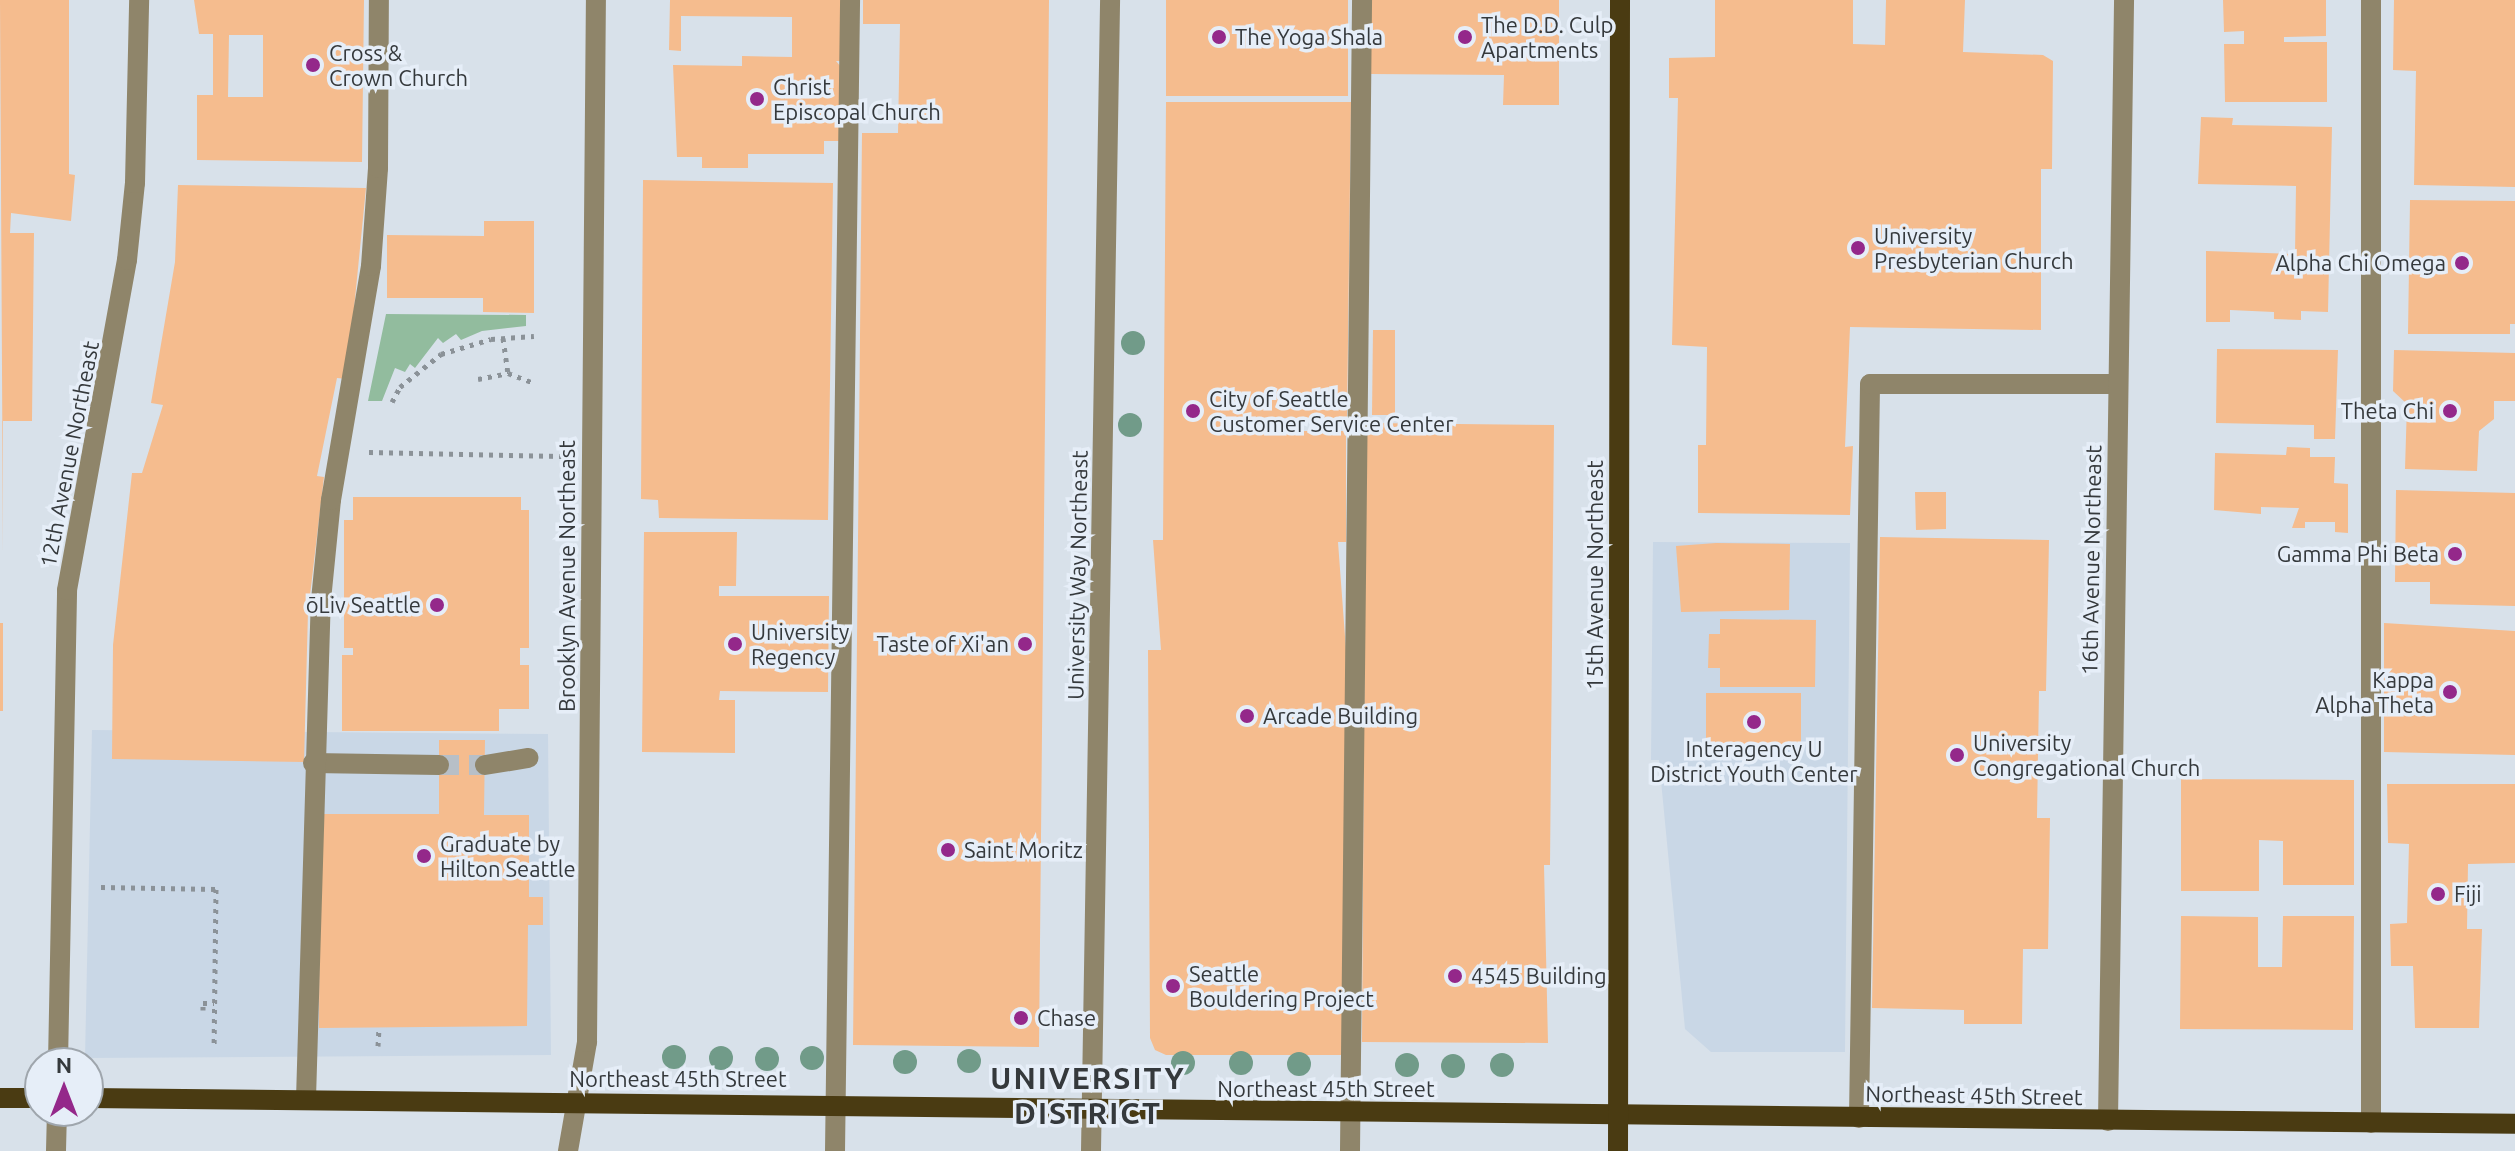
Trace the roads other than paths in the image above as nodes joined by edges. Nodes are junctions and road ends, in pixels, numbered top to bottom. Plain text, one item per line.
1 (139, 0) edge
2 (379, 0) edge
3 (596, 0) edge
4 (850, 0) edge
5 (1110, 0) edge
6 (1362, 0) edge
7 (1620, 0) edge
8 (2124, 0) edge
9 (2371, 0) edge
10 (2117, 384) junction
11 (528, 758) dead end
12 (313, 763) junction
13 (439, 765) tunnel mouth
14 (485, 765) tunnel mouth
15 (58, 1047) edge
16 (0, 1098) edge
17 (24, 1098) edge
18 (104, 1098) edge
19 (306, 1099) junction
20 (577, 1102) junction
21 (835, 1104) junction
22 (1091, 1109) junction
23 (1351, 1113) junction
24 (1618, 1115) junction
25 (1859, 1118) junction
26 (2108, 1121) junction
27 (2371, 1123) junction
28 (2515, 1124) edge
29 (57, 1127) edge
30 (56, 1151) edge
31 (568, 1151) edge
32 (835, 1151) edge
33 (1091, 1151) edge
34 (1350, 1151) edge
35 (1618, 1151) edge

1 - 15 street, 12th Avenue Northeast
2 - 12 street
3 - 20 street, Brooklyn Avenue Northeast
4 - 21 street
5 - 22 street, University Way Northeast
6 - 23 street
7 - 24 main road, 15th Avenue Northeast
8 - 10 street, 16th Avenue Northeast
9 - 27 street
10 - 25 street
10 - 26 street, 16th Avenue Northeast
11 - 14 street
12 - 13 street
12 - 19 street
16 - 17 main road
18 - 19 main road, Northeast 45th Street
19 - 20 main road, Northeast 45th Street
20 - 21 main road, Northeast 45th Street
20 - 31 street, Brooklyn Avenue Northeast
21 - 22 main road, Northeast 45th Street
21 - 32 street
22 - 23 main road, Northeast 45th Street
22 - 33 street, University Way Northeast
23 - 24 main road, Northeast 45th Street
23 - 34 street
24 - 25 main road, Northeast 45th Street
24 - 35 main road, 15th Avenue Northeast
25 - 26 main road, Northeast 45th Street
26 - 27 main road, Northeast 45th Street
27 - 28 main road, Northeast 45th Street
29 - 30 street

